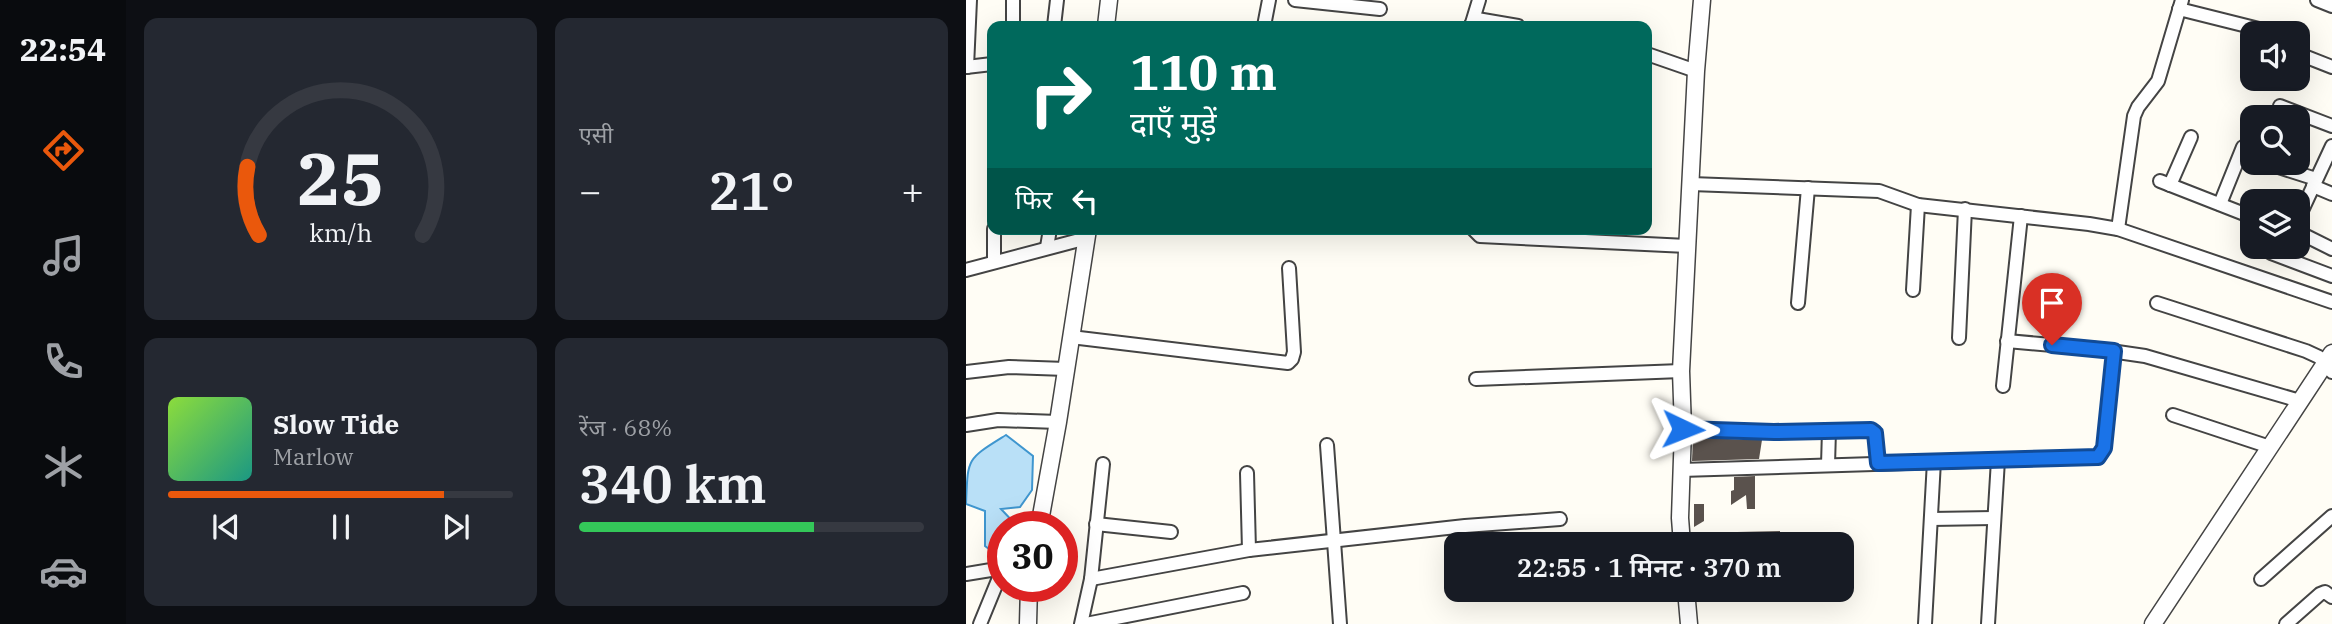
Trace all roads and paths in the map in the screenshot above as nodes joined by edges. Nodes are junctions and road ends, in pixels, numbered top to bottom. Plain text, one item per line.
1 (970, 0) edge
2 (1013, 0) edge
3 (1057, 0) edge
4 (1109, 0) edge
5 (1269, 0) edge
6 (1295, 0) edge
7 (1479, 0) edge
8 (1702, 0) edge
9 (2317, 0) edge
10 (2181, 4) edge
11 (2332, 6) edge
12 (1380, 9) dead end
13 (967, 18) edge
14 (1013, 21) edge
15 (1055, 21) edge
16 (1106, 21) edge
17 (1265, 21) edge
18 (1472, 21) edge
19 (1475, 21) edge
20 (1493, 21) edge
21 (2240, 22) edge
22 (1652, 56) edge
23 (2310, 58) edge
24 (987, 65) edge
25 (966, 67) edge
26 (2332, 67) edge
27 (1696, 71) junction
28 (2310, 118) edge
29 (2332, 126) edge
30 (2191, 137) dead end
31 (2332, 146) edge
32 (2240, 163) edge
33 (2297, 175) edge
34 (2315, 182) junction
35 (1691, 184) junction
36 (1808, 188) junction
37 (2310, 193) edge
38 (2332, 194) edge
39 (2220, 204) junction
40 (1918, 205) junction
41 (1965, 209) junction
42 (2240, 212) edge
43 (2021, 216) junction
44 (2118, 229) junction
45 (994, 235) edge
46 (1049, 235) edge
47 (1085, 235) edge
48 (1088, 235) edge
49 (1479, 235) edge
50 (1612, 236) edge
51 (2310, 238) edge
52 (1687, 246) junction
53 (1047, 247) junction
54 (2332, 248) edge
55 (2287, 259) edge
56 (994, 262) junction
57 (1289, 268) dead end
58 (966, 270) edge
59 (2332, 276) edge
60 (1913, 290) dead end
61 (2332, 302) edge
62 (1798, 303) dead end
63 (2157, 303) dead end
64 (1071, 337) junction
65 (1959, 338) dead end
66 (2007, 341) junction
67 (2114, 351) junction
68 (2330, 363) edge
69 (967, 368) edge
70 (1066, 369) junction
71 (1681, 371) junction
72 (1476, 379) dead end
73 (2003, 386) dead end
74 (2301, 401) junction
75 (2172, 415) dead end
76 (1058, 422) junction
77 (966, 425) edge
78 (1683, 429) junction
79 (1829, 430) junction
80 (1326, 445) dead end
81 (2270, 447) junction
82 (1998, 460) junction
83 (1934, 461) junction
84 (1878, 463) junction
85 (1103, 464) dead end
86 (1828, 465) junction
87 (1682, 470) junction
88 (1247, 473) dead end
89 (1042, 511) edge
90 (2332, 516) edge
91 (1994, 518) junction
92 (1560, 519) dead end
93 (1931, 519) junction
94 (1096, 524) junction
95 (1171, 532) dead end
96 (1681, 532) edge
97 (1335, 540) junction
98 (1249, 550) junction
99 (987, 571) edge
100 (966, 574) edge
101 (1091, 579) junction
102 (2261, 579) dead end
103 (1243, 593) dead end
104 (2332, 597) edge
105 (989, 602) edge
106 (1029, 602) edge
107 (1687, 602) edge
108 (980, 624) edge
109 (1028, 624) edge
110 (1084, 624) edge
111 (1340, 624) edge
112 (1689, 624) edge
113 (1925, 624) edge
114 (1988, 624) edge
115 (2153, 624) edge
116 (2286, 624) edge

1 - 13 street
2 - 14 street
3 - 15 street
4 - 16 street
5 - 17 street
6 - 12 street
7 - 18 street
8 - 27 street
9 - 11 street
10 - 21 street
10 - 44 street
13 - 25 street
19 - 20 street
22 - 27 street
23 - 26 street
24 - 25 street
27 - 35 street
28 - 29 street
30 - 39 street
31 - 34 street
32 - 39 street
33 - 34 street
34 - 37 street
34 - 38 street
35 - 36 street
35 - 52 street
36 - 40 street
36 - 62 street
39 - 42 street
40 - 41 street
40 - 60 street
41 - 43 street
41 - 65 street
43 - 44 street
43 - 66 street
44 - 61 street
45 - 56 street
46 - 53 street
47 - 53 street
48 - 64 street
49 - 50 street
50 - 52 street
51 - 54 street
52 - 71 street
53 - 56 street
55 - 59 street
56 - 58 street
57 - 64 street
63 - 68 street
64 - 70 street
66 - 67 street
66 - 73 street
67 - 74 street
67 - 82 street
68 - 74 street
69 - 70 street
70 - 76 street
71 - 72 street
71 - 78 street
74 - 81 street
75 - 81 street
76 - 77 street
76 - 89 street
78 - 79 street
78 - 87 street
79 - 84 street
79 - 86 street
80 - 97 street
81 - 115 street
82 - 83 street
82 - 91 street
83 - 84 street
83 - 93 street
84 - 86 street
85 - 94 street
86 - 87 street
87 - 96 street
88 - 98 street
90 - 102 street
91 - 93 street
91 - 114 street
92 - 97 street
93 - 113 street
94 - 95 street
94 - 101 street
97 - 98 street
97 - 111 street
98 - 101 street
99 - 100 street
101 - 110 street
103 - 110 street
104 - 116 street
105 - 108 street
106 - 109 street
107 - 112 street

